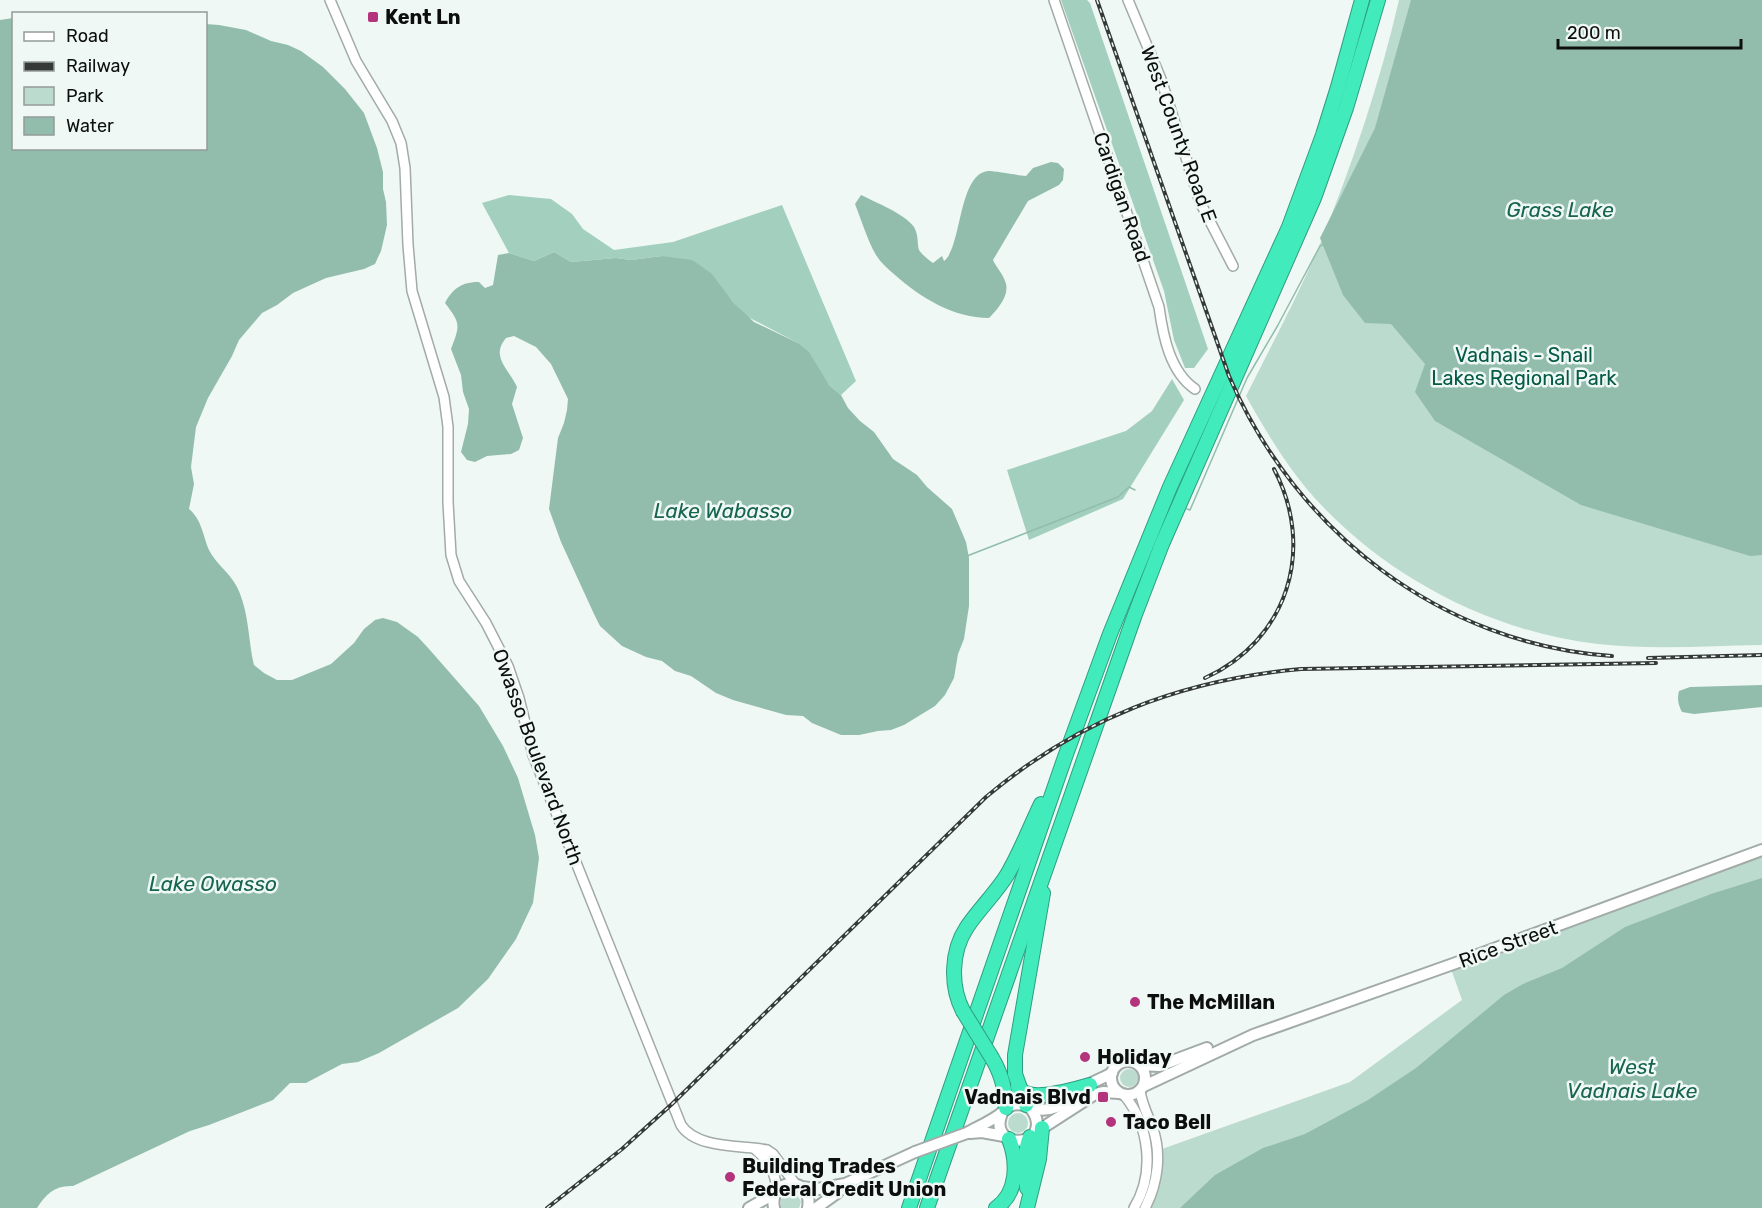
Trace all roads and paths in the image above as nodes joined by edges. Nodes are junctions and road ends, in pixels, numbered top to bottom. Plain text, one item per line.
1 (330, 0) edge
2 (1054, 0) edge
3 (1128, 0) edge
4 (1362, 0) edge
5 (1378, 0) edge
6 (1233, 266) dead end
7 (1195, 389) dead end
8 (1065, 757) junction
9 (1762, 850) edge
10 (1050, 855) junction
11 (1253, 1035) junction
12 (1140, 1065) junction
13 (1112, 1073) junction
14 (1090, 1085) junction
15 (1018, 1087) junction
16 (1142, 1089) junction
17 (1122, 1094) junction
18 (1028, 1107) junction
19 (1004, 1110) junction
20 (967, 1133) junction
21 (1035, 1133) junction
22 (1007, 1138) junction
23 (755, 1149) junction
24 (1151, 1175) junction
25 (845, 1184) junction
26 (799, 1186) junction
27 (776, 1192) junction
28 (749, 1208) edge
29 (774, 1208) edge
30 (808, 1208) edge
31 (816, 1208) edge
32 (909, 1208) edge
33 (927, 1208) edge
34 (996, 1208) edge
35 (1026, 1208) edge
36 (1134, 1208) edge
37 (1145, 1208) edge

1 - 23 street, Owasso Boulevard North
2 - 7 street, Cardigan Road
3 - 6 street, West County Road E
4 - 8 highway
5 - 10 highway
8 - 19 highway, bridge
8 - 32 highway
9 - 11 main road, Rice Street
10 - 15 highway
10 - 33 highway
11 - 12 main road, Rice Street
11 - 16 main road, Rice Street
12 - 13 main road
12 - 16 main road
13 - 14 main road
13 - 17 main road
14 - 15 highway
14 - 18 main road
15 - 18 highway
16 - 17 main road
16 - 24 street
17 - 21 main road
17 - 24 street
18 - 19 main road
18 - 21 main road
19 - 20 main road
19 - 22 main road
20 - 22 main road
20 - 25 main road, bridge
21 - 22 main road
21 - 35 highway
22 - 34 highway
23 - 26 street, Owasso Boulevard North
23 - 27 street
24 - 36 street
24 - 37 street
25 - 26 main road
25 - 31 main road
26 - 27 main road
26 - 30 main road
27 - 28 main road
27 - 29 main road

